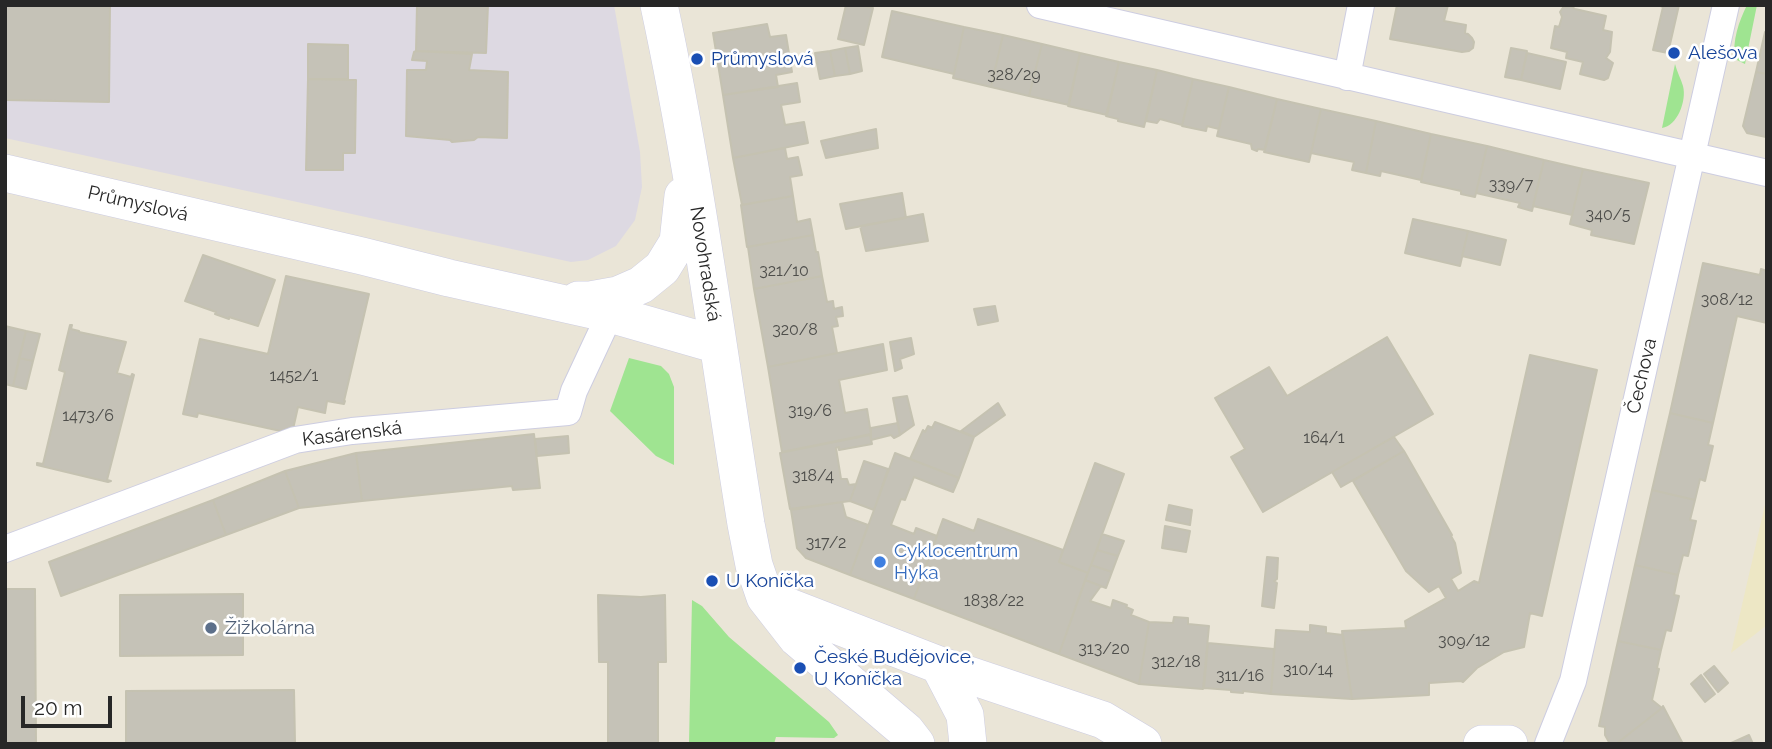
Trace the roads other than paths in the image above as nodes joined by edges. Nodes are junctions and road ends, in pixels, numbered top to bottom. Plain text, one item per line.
1 (659, 5) edge
2 (1040, 5) edge
3 (1361, 5) edge
4 (1726, 5) edge
5 (1347, 77) junction
6 (683, 129) junction
7 (1693, 157) junction
8 (5, 173) edge
9 (1767, 173) edge
10 (547, 301) junction
11 (610, 314) junction
12 (718, 345) junction
13 (5, 549) edge
14 (765, 597) junction
15 (939, 665) junction
16 (916, 744) edge
17 (968, 744) edge
18 (1143, 744) edge
19 (1482, 744) edge
20 (1509, 744) edge
21 (1548, 744) edge

1 - 6 street, Novohradská
2 - 5 street
3 - 5 street
4 - 7 street, Čechova
5 - 7 street
6 - 10 street
6 - 12 street, Novohradská
7 - 9 street
7 - 21 street, Čechova
8 - 10 street, Průmyslová
10 - 11 street, Průmyslová
11 - 12 street, Průmyslová
11 - 13 street, Kasárenská
12 - 14 street, Novohradská
14 - 15 street
14 - 16 street, Novohradská
15 - 17 street
15 - 18 street
19 - 20 street

